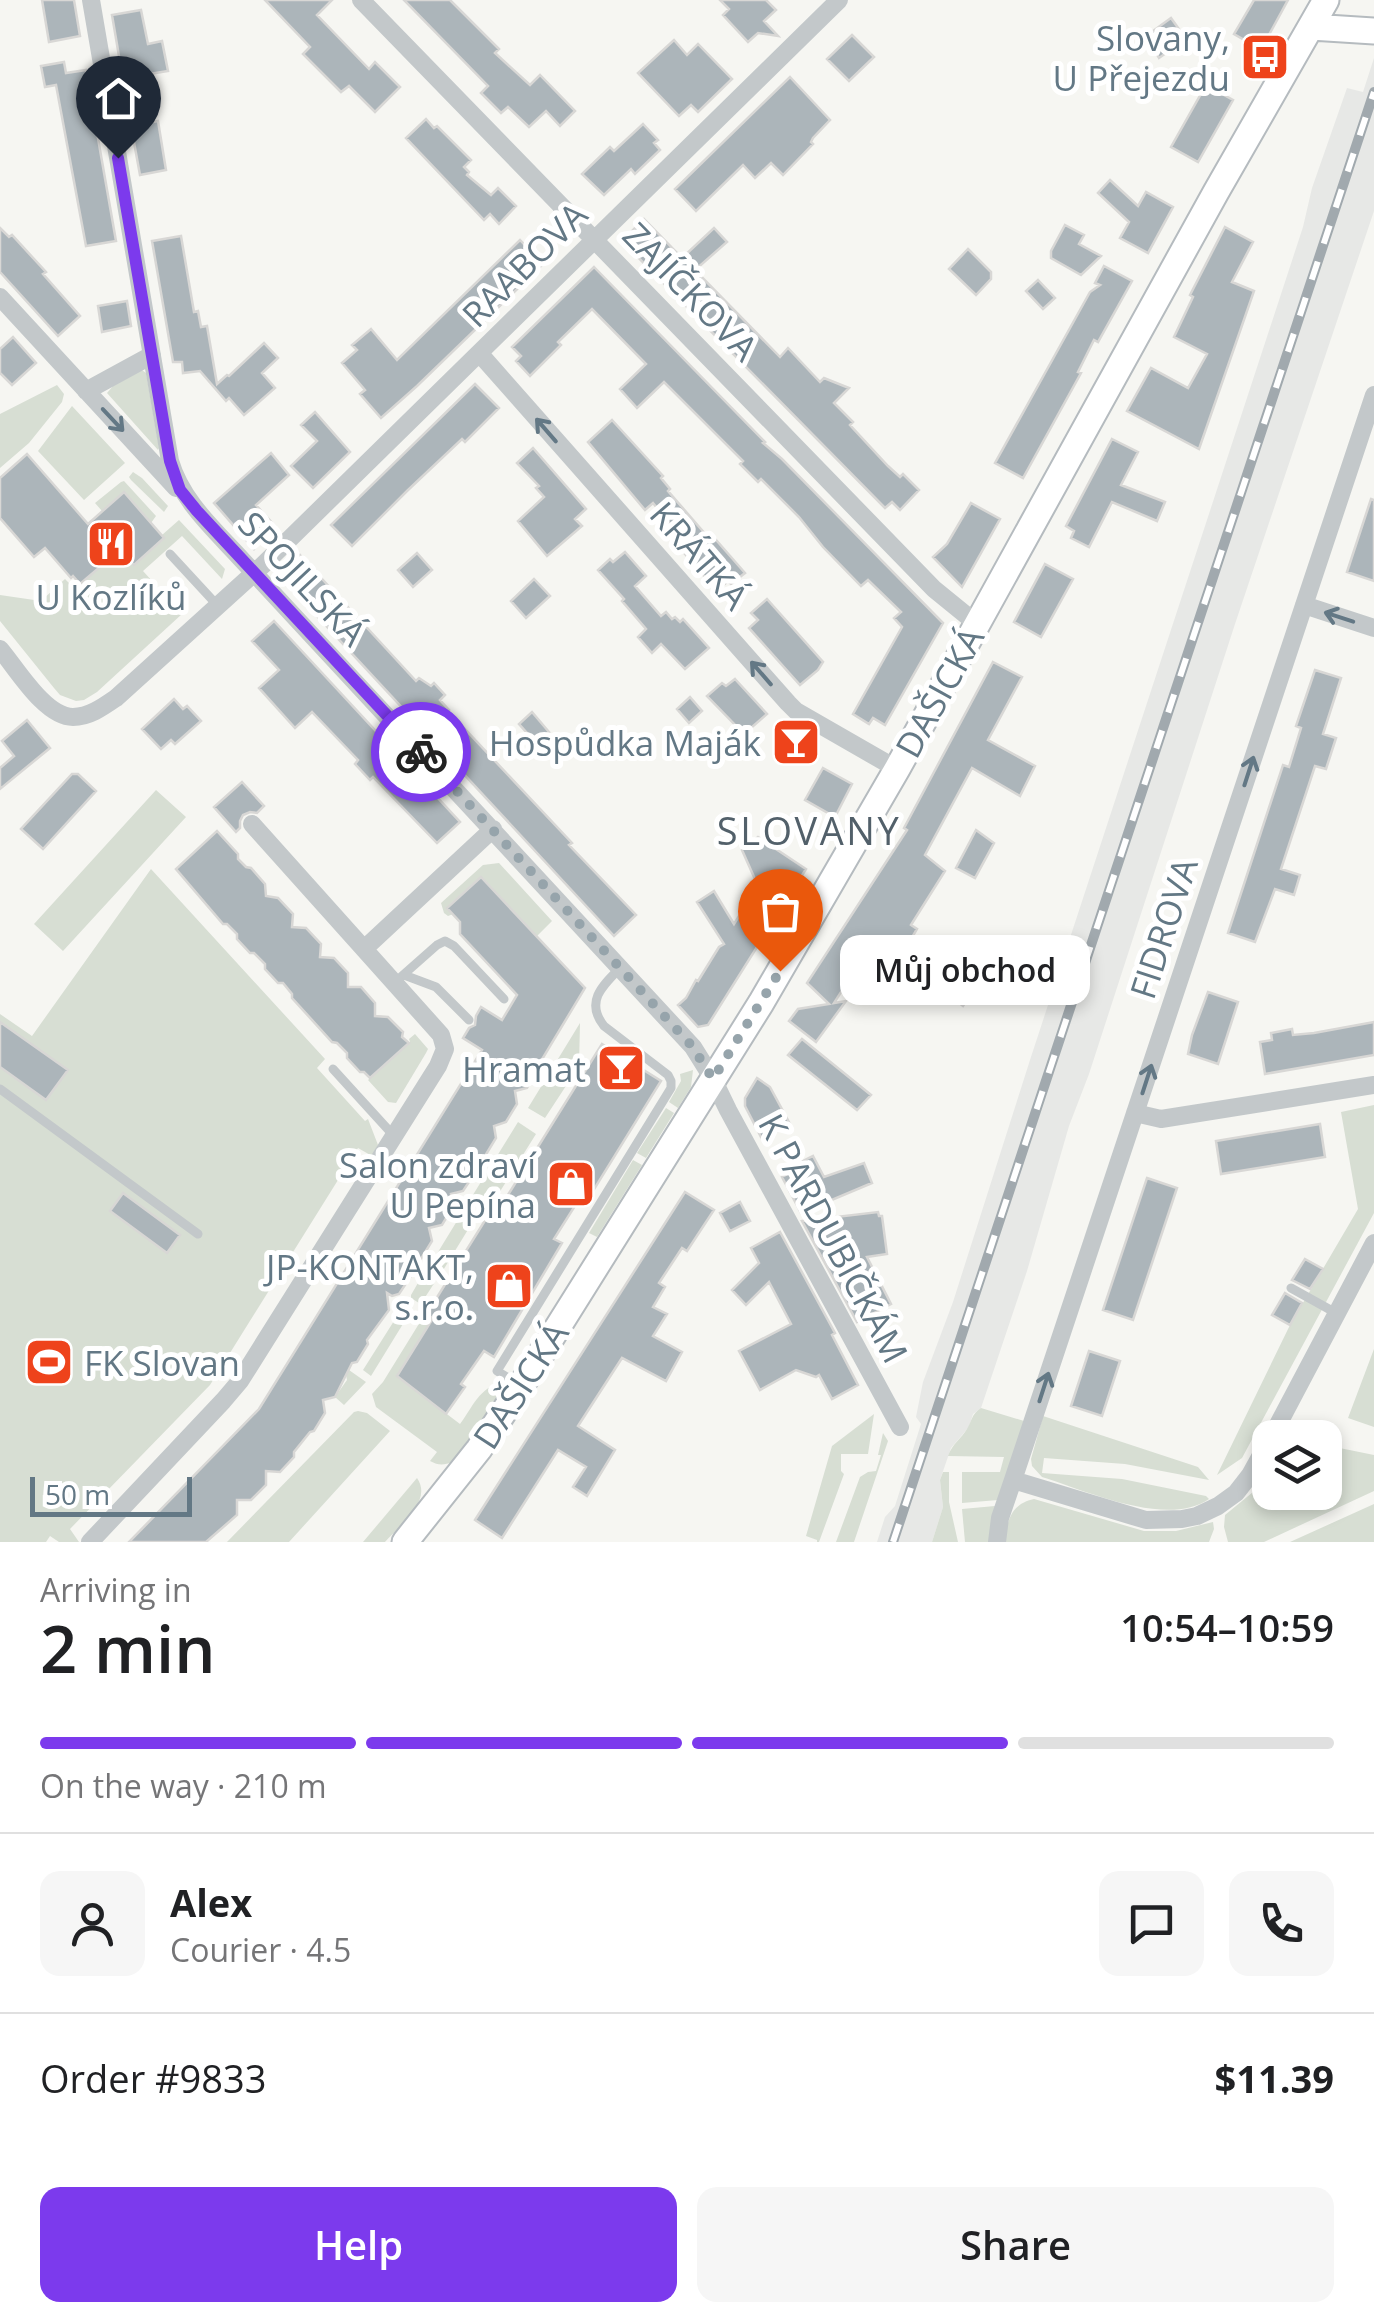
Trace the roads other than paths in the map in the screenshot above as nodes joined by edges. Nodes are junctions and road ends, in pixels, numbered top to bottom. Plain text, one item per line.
1 (91, 0) edge
2 (361, 0) edge
3 (839, 0) edge
4 (1326, 0) edge
5 (1311, 27) junction
6 (1374, 31) edge
7 (596, 239) junction
8 (0, 297) edge
9 (480, 354) junction
10 (152, 355) junction
11 (86, 390) junction
12 (1374, 396) edge
13 (197, 511) junction
14 (170, 554) dead end
15 (254, 574) junction
16 (1304, 605) junction
17 (218, 606) junction
18 (977, 624) junction
19 (1374, 628) edge
20 (0, 649) edge
21 (897, 769) junction
22 (252, 824) dead end
23 (492, 830) junction
24 (364, 949) junction
25 (620, 968) junction
26 (399, 979) junction
27 (504, 999) dead end
28 (470, 1020) dead end
29 (334, 1068) dead end
30 (713, 1079) junction
31 (1374, 1085) edge
32 (0, 1089) edge
33 (1136, 1114) junction
34 (394, 1136) junction
35 (198, 1234) dead end
36 (1374, 1243) edge
37 (569, 1254) junction
38 (595, 1270) junction
39 (1291, 1288) dead end
40 (1336, 1314) junction
41 (521, 1386) junction
42 (1280, 1420) edge
43 (900, 1427) dead end
44 (1252, 1471) edge
45 (1013, 1480) junction
46 (90, 1542) edge
47 (405, 1542) edge
48 (997, 1542) edge

1 - 10 street, SPOJILSKÁ
2 - 7 street, ZAJÍČKOVA
3 - 7 street, RAABOVA
4 - 5 main road, DAŠICKÁ
5 - 6 main road
5 - 18 main road, DAŠICKÁ
7 - 9 street, RAABOVA
7 - 18 street, ZAJÍČKOVA
8 - 11 street
9 - 15 street, RAABOVA
21 -> 9 street, KRÁTKÁ
10 - 11 street
10 - 13 street, SPOJILSKÁ
11 -> 13 street
12 - 16 street, FIDROVA
13 - 15 street, SPOJILSKÁ
14 - 17 lane
15 - 17 street, RAABOVA
15 - 23 street, SPOJILSKÁ
19 -> 16 street
33 -> 16 street, FIDROVA
17 - 20 street, RAABOVA
18 - 21 main road, DAŠICKÁ
21 - 30 main road, DAŠICKÁ
22 - 24 street
23 - 24 street
23 - 25 street, SPOJILSKÁ
24 - 26 street
25 - 30 street, SPOJILSKÁ
25 - 37 lane
26 - 27 lane
26 - 28 lane
26 - 34 street
29 - 34 lane
30 - 38 main road, DAŠICKÁ
30 - 43 street, K PARDUBIČKÁM
31 - 33 street
32 - 35 lane
45 -> 33 street, FIDROVA
34 - 46 street
36 - 40 street
37 - 38 lane
37 - 41 lane
38 - 41 main road, DAŠICKÁ
39 - 40 lane
40 - 42 street
41 - 47 main road, DAŠICKÁ
44 - 45 street
45 - 48 street, FIDROVA

